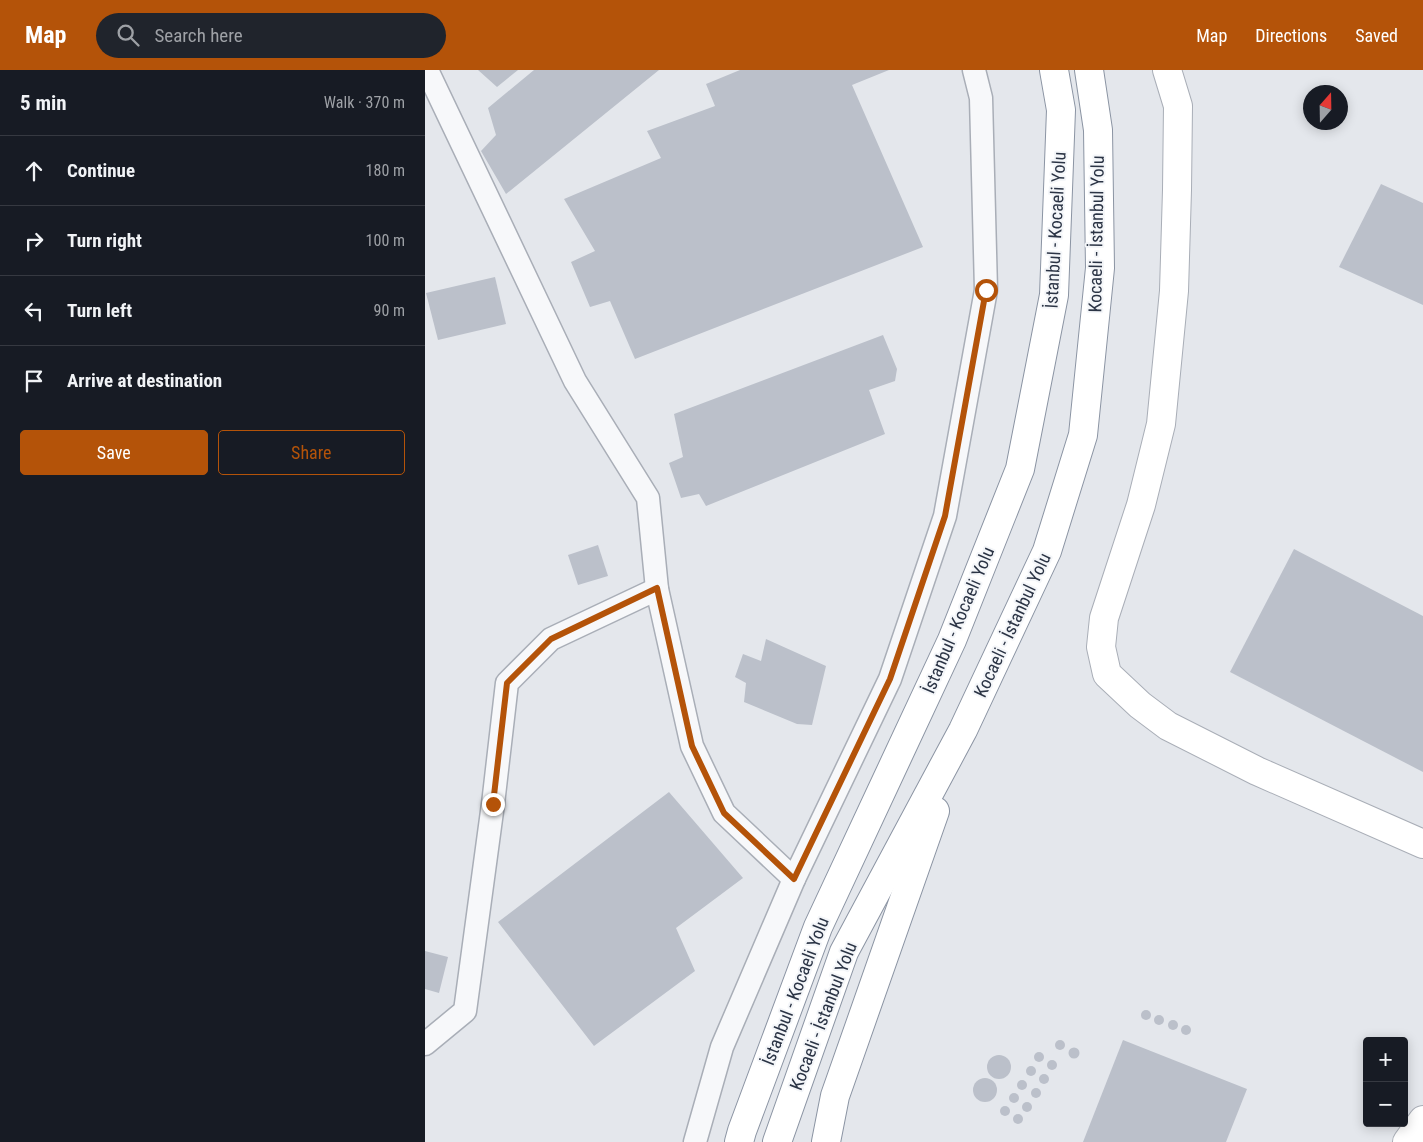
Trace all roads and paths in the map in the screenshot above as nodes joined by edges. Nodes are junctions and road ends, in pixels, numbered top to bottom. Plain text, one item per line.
1 (427, 70) edge
2 (975, 70) edge
3 (1054, 70) edge
4 (1089, 70) edge
5 (1167, 70) edge
6 (657, 588) junction
7 (963, 730) junction
8 (1423, 844) edge
9 (794, 879) junction
10 (425, 1044) edge
11 (1423, 1120) edge
12 (826, 1141) edge
13 (695, 1142) edge
14 (739, 1142) edge
15 (777, 1142) edge
16 (1407, 1142) edge

1 - 6 street
2 - 9 street
3 - 14 main road, İstanbul - Kocaeli Yolu
4 - 7 main road, Kocaeli - İstanbul Yolu
5 - 8 main road
6 - 9 street
6 - 10 street
7 - 12 main road
7 - 15 main road, Kocaeli - İstanbul Yolu
9 - 13 street
11 - 16 main road

